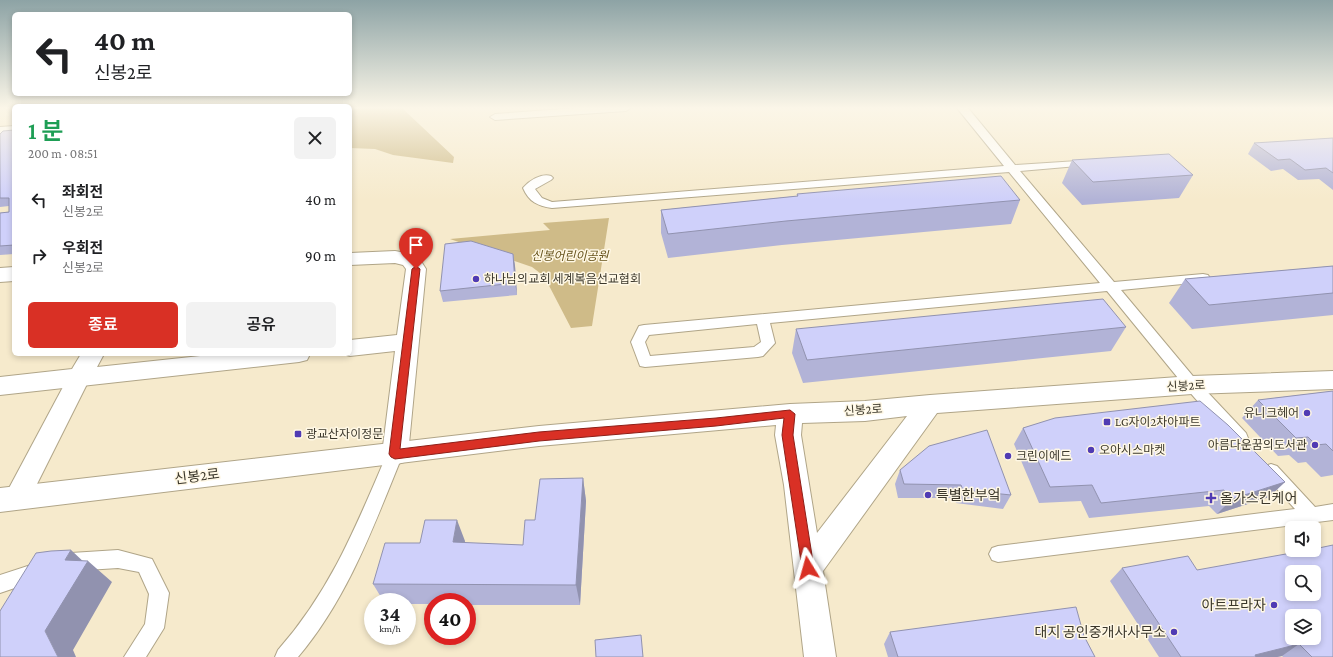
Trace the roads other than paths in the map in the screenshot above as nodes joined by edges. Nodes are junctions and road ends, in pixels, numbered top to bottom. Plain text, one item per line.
1 (987, 139) edge
2 (1101, 161) edge
3 (1011, 168) junction
4 (548, 178) dead end
5 (352, 259) edge
6 (12, 274) edge
7 (0, 275) edge
8 (1220, 277) edge
9 (1111, 287) junction
10 (762, 318) junction
11 (408, 342) junction
12 (352, 348) edge
13 (92, 356) edge
14 (281, 356) edge
15 (79, 378) junction
16 (1333, 380) edge
17 (1192, 385) junction
18 (0, 386) edge
19 (930, 404) junction
20 (790, 414) junction
21 (395, 454) junction
22 (8, 499) edge
23 (1333, 512) edge
24 (1311, 515) junction
25 (998, 554) dead end
26 (808, 568) junction
27 (0, 584) edge
28 (134, 657) edge
29 (285, 657) edge
30 (820, 657) edge

1 - 3 lane
2 - 3 lane
3 - 4 lane
3 - 9 lane
5 - 11 street
6 - 7 street
8 - 9 lane
9 - 10 lane
9 - 17 lane
10 - 10 lane
11 - 12 street
11 - 21 street
13 - 15 street
14 - 15 street
15 - 18 street
15 - 22 street
16 - 17 street, 신봉2로
17 - 19 street, 신봉2로
17 - 24 lane
19 - 20 street, 신봉2로
19 - 26 street
20 - 21 street, 신봉2로
20 - 26 street
21 - 22 street, 신봉2로
21 - 29 lane
23 - 24 lane
24 - 25 lane
26 - 30 street
27 - 28 lane

